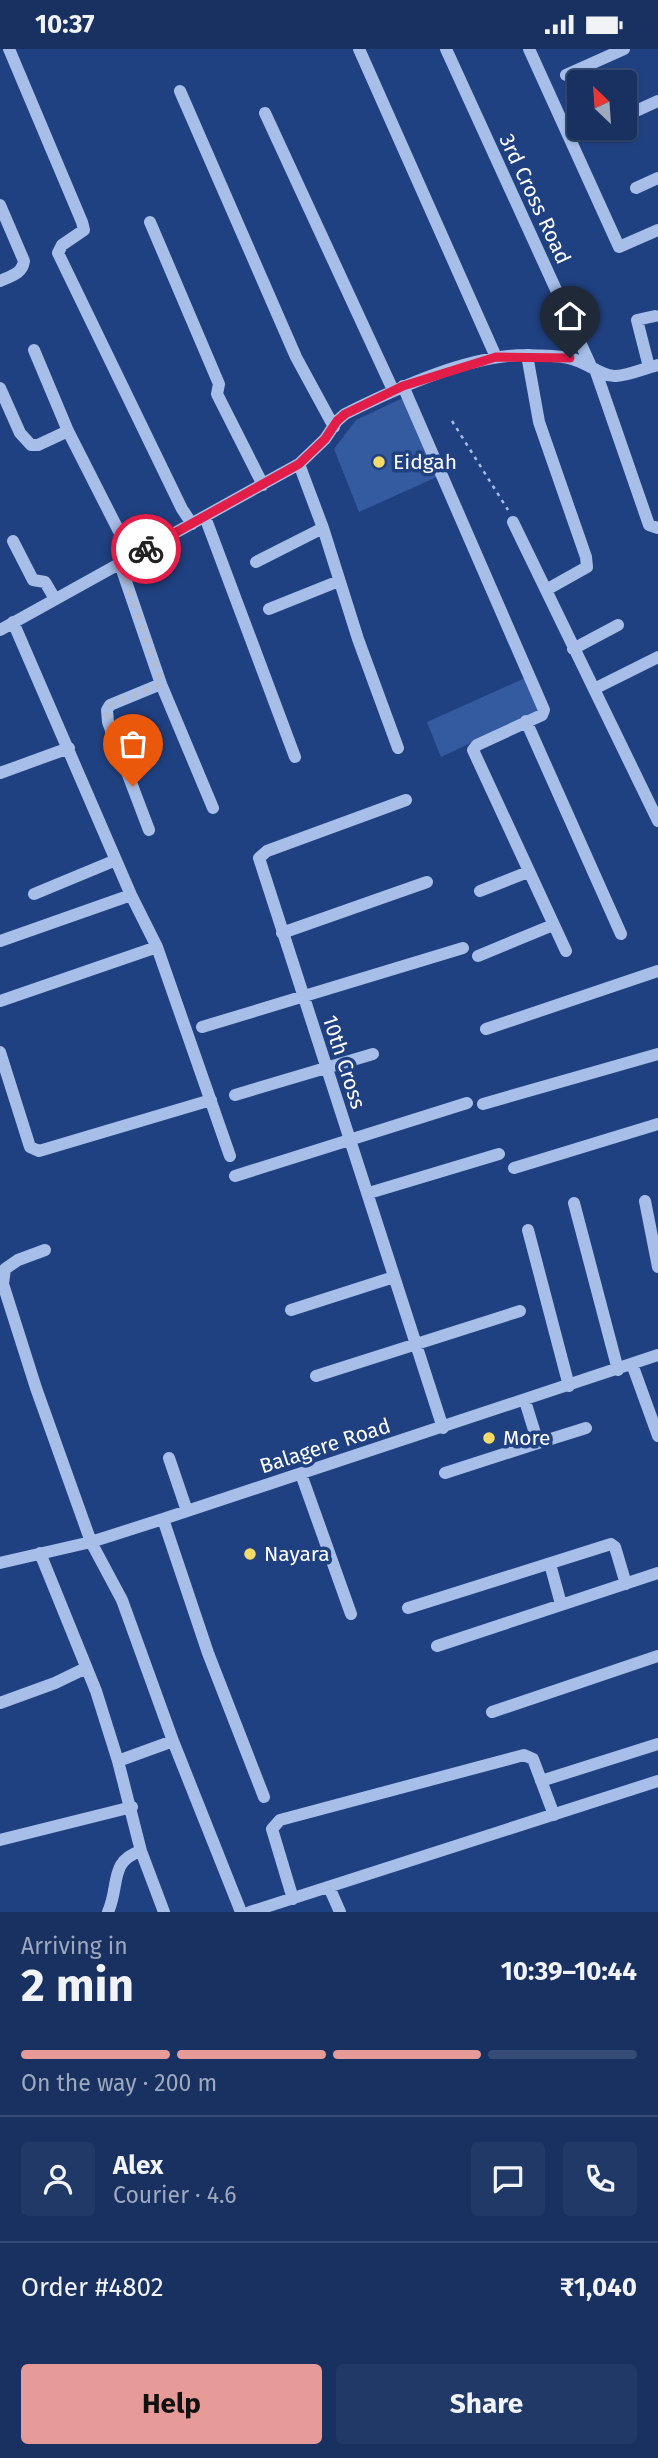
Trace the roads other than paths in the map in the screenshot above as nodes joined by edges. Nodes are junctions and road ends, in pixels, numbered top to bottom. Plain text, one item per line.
1 (9, 49) edge
2 (359, 49) edge
3 (446, 49) edge
4 (529, 49) edge
5 (624, 49) edge
6 (566, 75) dead end
7 (180, 91) dead end
8 (658, 101) edge
9 (637, 110) edge
10 (265, 113) dead end
11 (658, 178) edge
12 (636, 188) dead end
13 (0, 205) edge
14 (150, 222) dead end
15 (658, 230) edge
16 (0, 281) edge
17 (655, 316) dead end
18 (34, 350) dead end
19 (527, 355) junction
20 (496, 357) junction
21 (654, 366) edge
22 (592, 367) junction
23 (0, 388) edge
24 (398, 388) junction
25 (334, 427) junction
26 (68, 431) junction
27 (299, 464) junction
28 (262, 485) junction
29 (205, 517) junction
30 (513, 523) road end
31 (192, 524) junction
32 (323, 528) junction
33 (658, 528) edge
34 (13, 541) dead end
35 (126, 560) junction
36 (256, 562) dead end
37 (340, 582) junction
38 (546, 590) junction
39 (55, 599) junction
40 (270, 609) dead end
41 (13, 622) junction
42 (618, 625) dead end
43 (0, 630) edge
44 (573, 649) junction
45 (658, 657) edge
46 (162, 684) junction
47 (594, 689) junction
48 (526, 721) junction
49 (69, 748) junction
50 (398, 748) dead end
51 (295, 757) dead end
52 (0, 773) edge
53 (406, 800) dead end
54 (213, 808) dead end
55 (658, 821) edge
56 (149, 830) dead end
57 (116, 860) junction
58 (528, 871) junction
59 (427, 882) dead end
60 (480, 891) dead end
61 (34, 894) dead end
62 (131, 895) junction
63 (553, 925) junction
64 (282, 933) junction
65 (621, 934) dead end
66 (0, 941) edge
67 (157, 947) junction
68 (463, 948) dead end
69 (566, 951) dead end
70 (478, 956) dead end
71 (658, 971) edge
72 (303, 996) junction
73 (0, 1001) edge
74 (202, 1027) dead end
75 (486, 1029) dead end
76 (0, 1052) edge
77 (373, 1054) dead end
78 (658, 1054) edge
79 (326, 1068) junction
80 (235, 1094) dead end
81 (211, 1100) junction
82 (467, 1103) dead end
83 (483, 1104) dead end
84 (658, 1124) edge
85 (349, 1141) junction
86 (499, 1154) dead end
87 (230, 1156) dead end
88 (514, 1168) dead end
89 (235, 1176) dead end
90 (369, 1193) junction
91 (645, 1201) dead end
92 (574, 1203) dead end
93 (528, 1230) dead end
94 (45, 1250) dead end
95 (658, 1268) edge
96 (394, 1277) junction
97 (291, 1310) dead end
98 (520, 1311) dead end
99 (416, 1345) junction
100 (658, 1355) edge
101 (632, 1364) junction
102 (618, 1370) junction
103 (316, 1376) dead end
104 (569, 1386) junction
105 (525, 1401) junction
106 (443, 1427) junction
107 (586, 1428) dead end
108 (658, 1436) edge
109 (538, 1443) junction
110 (169, 1458) dead end
111 (445, 1473) dead end
112 (302, 1474) junction
113 (187, 1511) junction
114 (163, 1519) junction
115 (91, 1542) junction
116 (40, 1553) junction
117 (0, 1563) edge
118 (550, 1564) junction
119 (658, 1573) edge
120 (626, 1584) junction
121 (561, 1605) junction
122 (408, 1608) dead end
123 (351, 1614) dead end
124 (437, 1646) dead end
125 (658, 1656) edge
126 (86, 1668) junction
127 (0, 1703) edge
128 (492, 1712) dead end
129 (173, 1741) junction
130 (658, 1744) edge
131 (118, 1761) junction
132 (541, 1781) junction
133 (658, 1781) edge
134 (264, 1797) dead end
135 (132, 1807) junction
136 (554, 1815) junction
137 (0, 1840) edge
138 (141, 1851) junction
139 (329, 1887) junction
140 (293, 1899) junction
141 (108, 1912) edge
142 (164, 1912) edge
143 (241, 1912) edge
144 (250, 1912) edge
145 (340, 1912) edge

1 - 31 street
2 - 20 street
3 - 22 street, 3rd Cross Road
4 - 15 street
5 - 6 street
7 - 25 street
8 - 9 street
10 - 24 street
11 - 12 street
13 - 16 street
14 - 28 street
17 - 21 street
18 - 26 street
19 - 20 street
19 - 22 street
19 - 38 street
20 - 24 street
21 - 22 street
22 - 33 street, 3rd Cross Road
23 - 26 street
24 - 25 street
24 - 48 street
25 - 27 street
26 - 35 street
27 - 28 street
27 - 32 street
28 - 29 street
29 - 31 street
29 - 51 street
30 - 38 street
31 - 35 street
32 - 36 street
32 - 37 street
34 - 39 street
35 - 39 street
35 - 46 street
37 - 40 street
37 - 50 street
38 - 44 street
39 - 41 street
41 - 43 street
41 - 49 street
42 - 44 street
44 - 47 street
45 - 47 street
46 - 54 street
46 - 56 street
47 - 55 street
48 - 58 street
48 - 65 street
49 - 52 street
49 - 57 street
53 - 64 street, 10th Cross
57 - 61 street
57 - 62 street
58 - 60 street
58 - 63 street
59 - 64 street
62 - 66 street
62 - 67 street
63 - 69 street
63 - 70 street
64 - 72 street, 10th Cross
67 - 73 street
67 - 81 street
68 - 72 street
71 - 75 street
72 - 74 street
72 - 79 street, 10th Cross
76 - 81 street
77 - 79 street
78 - 83 street
79 - 80 street
79 - 85 street, 10th Cross
81 - 87 street
82 - 85 street
84 - 88 street
85 - 89 street
85 - 90 street, 10th Cross
86 - 90 street
90 - 96 street, 10th Cross
91 - 95 street
92 - 102 street
93 - 104 street
94 - 115 street
96 - 97 street
96 - 99 street, 10th Cross
98 - 99 street
99 - 103 street
99 - 106 street, 10th Cross
100 - 101 street, Balagere Road
101 - 102 street, Balagere Road
101 - 108 street
102 - 104 street, Balagere Road
104 - 105 street, Balagere Road
105 - 106 street, Balagere Road
105 - 109 street
106 - 112 street, Balagere Road
107 - 109 street
109 - 111 street
110 - 113 street
112 - 113 street, Balagere Road
112 - 123 street
113 - 114 street, Balagere Road
114 - 115 street, Balagere Road
114 - 134 street
115 - 116 street, Balagere Road
115 - 129 street
116 - 117 street, Balagere Road
116 - 126 street
118 - 120 street
118 - 121 street
118 - 122 street
119 - 120 street
120 - 121 street
121 - 124 street
125 - 128 street
126 - 127 street
126 - 131 street
129 - 131 street
129 - 143 street
130 - 132 street
131 - 135 street
132 - 136 street
132 - 140 street
133 - 136 street
135 - 137 street
135 - 138 street
136 - 139 street
138 - 141 street
138 - 142 street
139 - 140 street
139 - 145 street
140 - 144 street

